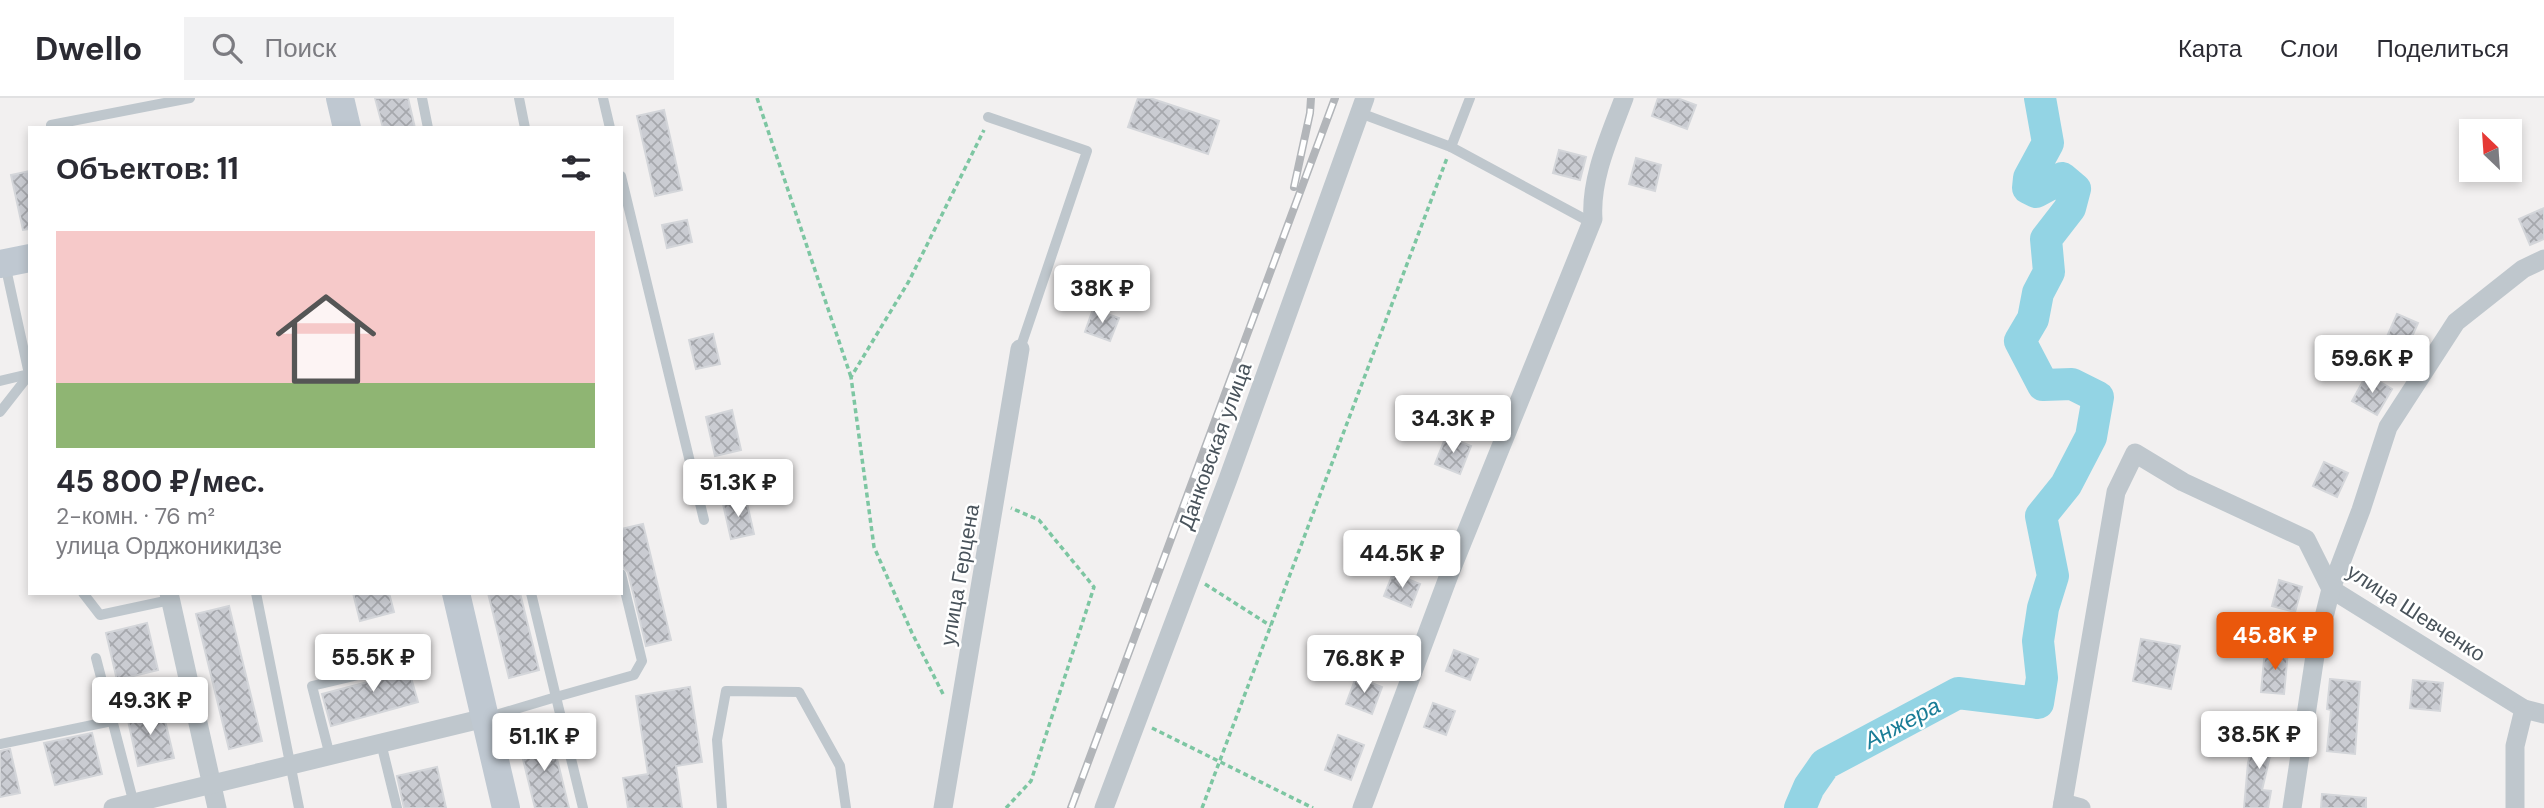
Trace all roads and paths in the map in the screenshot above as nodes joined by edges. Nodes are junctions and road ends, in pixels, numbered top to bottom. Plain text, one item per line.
1 (190, 98) edge
2 (340, 98) edge
3 (422, 98) edge
4 (519, 98) edge
5 (603, 98) edge
6 (757, 98) edge
7 (1470, 98) edge
8 (1624, 98) edge
9 (1362, 105) edge
10 (988, 117) joint
11 (51, 125) dead end
12 (347, 126) edge
13 (428, 126) edge
14 (525, 126) edge
15 (610, 126) edge
16 (1451, 147) junction
17 (623, 184) edge
18 (1594, 224) junction
19 (2544, 259) edge
20 (12, 262) edge
21 (1020, 349) joint
22 (28, 367) edge
23 (28, 374) edge
24 (28, 375) edge
25 (851, 377) junction
26 (0, 382) edge
27 (0, 412) edge
28 (995, 502) junction
29 (704, 520) dead end
30 (1192, 576) junction
31 (623, 582) edge
32 (2331, 589) junction
33 (85, 595) edge
34 (256, 595) edge
35 (456, 595) edge
36 (531, 595) edge
37 (170, 597) edge
38 (1271, 626) junction
39 (96, 658) dead end
40 (371, 671) dead end
41 (556, 697) junction
42 (2524, 709) junction
43 (2544, 714) edge
44 (485, 718) junction
45 (113, 721) junction
46 (1137, 721) junction
47 (958, 722) junction
48 (382, 743) junction
49 (0, 744) edge
50 (330, 756) junction
51 (1220, 761) junction
52 (290, 765) junction
53 (211, 784) junction
54 (135, 806) edge
55 (2069, 806) edge
56 (113, 808) edge
57 (217, 808) edge
58 (299, 808) edge
59 (397, 808) edge
60 (506, 808) edge
61 (583, 808) edge
62 (722, 808) edge
63 (846, 808) edge
64 (943, 808) edge
65 (1006, 808) edge
66 (1104, 808) edge
67 (1202, 808) edge
68 (1313, 808) edge
69 (1362, 808) edge
70 (2291, 808) edge
71 (2515, 808) edge

1 - 11 lane
2 - 12 main road
3 - 13 lane
4 - 14 lane
5 - 15 lane
6 - 25 path
7 - 16 lane
8 - 18 street
9 - 16 lane
9 - 30 street, Данковская улица
10 - 21 lane
10 - 25 path
16 - 18 lane
16 - 38 path
17 - 29 lane
18 - 69 street
19 - 32 street
20 - 22 lane
21 - 28 street, улица Герцена
23 - 26 lane
24 - 27 lane
25 - 47 path
28 - 47 street, улица Герцена
28 - 65 path
30 - 38 path
30 - 46 street, Данковская улица
31 - 41 lane
32 - 42 street, улица Шевченко
32 - 55 street, улица Шевченко
32 - 70 street
33 - 37 lane
34 - 52 lane
35 - 44 main road
36 - 41 lane
37 - 53 street
38 - 51 path
39 - 45 lane
40 - 50 lane
41 - 44 lane
41 - 61 lane
42 - 43 street, улица Шевченко
42 - 71 street
44 - 48 street
44 - 60 main road
45 - 49 lane
45 - 54 lane
46 - 51 path
46 - 66 street, Данковская улица
47 - 64 street, улица Герцена
48 - 50 street
48 - 59 lane
50 - 52 street
51 - 67 path
51 - 68 path
52 - 53 street
52 - 58 lane
53 - 54 street
53 - 57 street
54 - 56 street
62 - 63 lane

